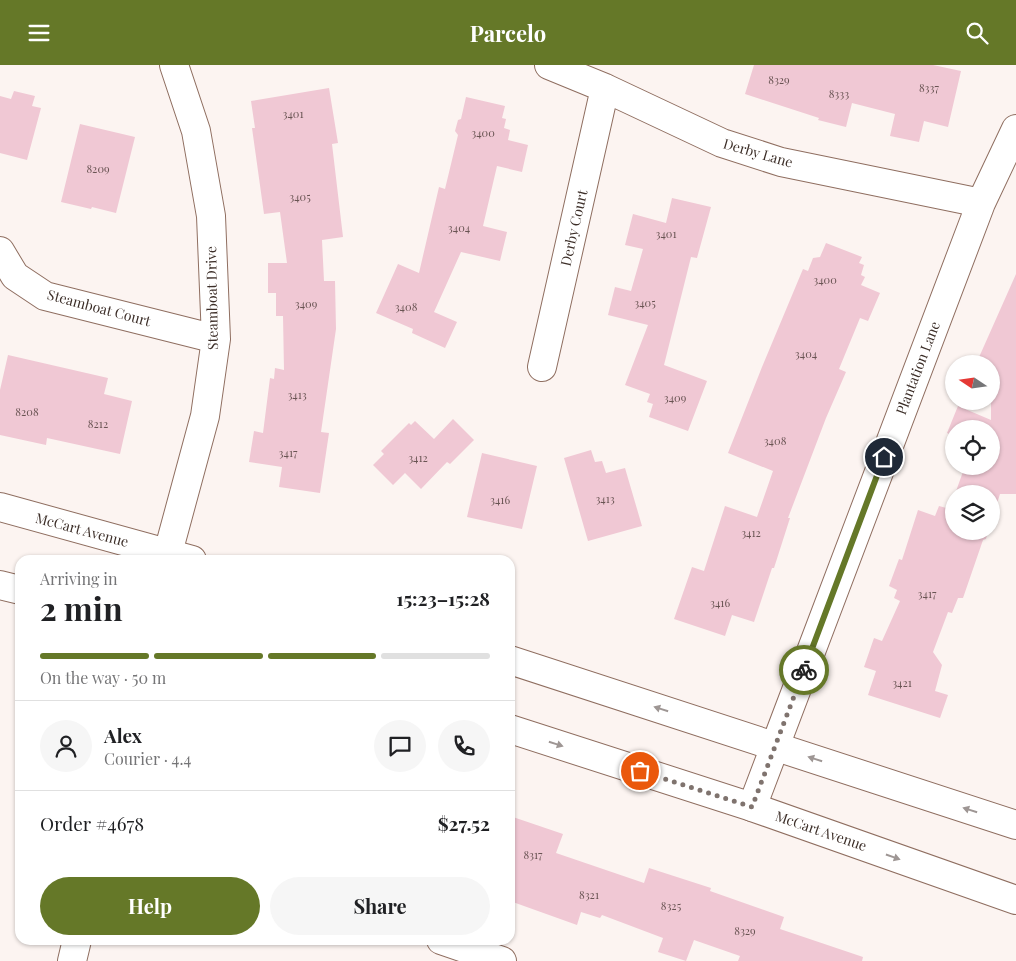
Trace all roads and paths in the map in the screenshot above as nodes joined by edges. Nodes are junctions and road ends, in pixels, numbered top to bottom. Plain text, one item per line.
1 (174, 65) edge
2 (549, 65) edge
3 (606, 88) junction
4 (1016, 129) edge
5 (980, 203) junction
6 (0, 251) edge
7 (216, 339) junction
8 (542, 367) dead end
9 (0, 507) edge
10 (165, 555) edge
11 (176, 555) edge
12 (0, 585) edge
13 (15, 589) edge
14 (515, 662) edge
15 (515, 731) edge
16 (775, 746) junction
17 (752, 807) junction
18 (1016, 825) edge
19 (1016, 900) edge
20 (75, 945) edge
21 (456, 945) edge
22 (72, 961) edge
23 (502, 961) edge

1 - 7 street, Steamboat Drive
2 - 3 street, Derby Lane
3 - 5 street, Derby Lane
3 - 8 street, Derby Court
4 - 5 street, Plantation Lane
5 - 16 street, Plantation Lane
6 - 7 street, Steamboat Court
7 - 11 street, Steamboat Drive
9 - 10 street, McCart Avenue
12 - 13 street
16 -> 14 street
15 -> 17 street, McCart Avenue
16 - 17 street, Plantation Lane
18 -> 16 street
17 -> 19 street, McCart Avenue
20 - 22 street
21 - 23 street

